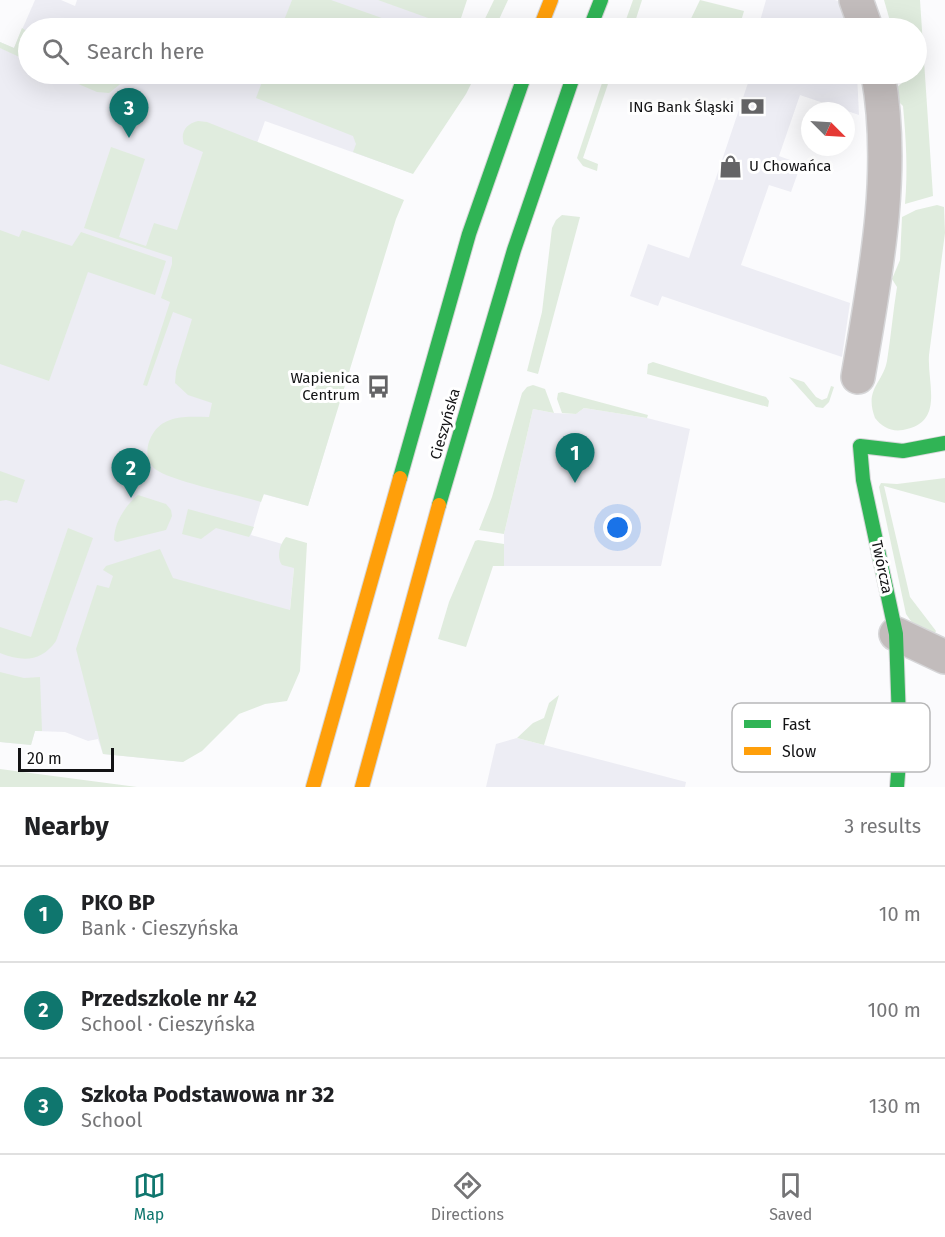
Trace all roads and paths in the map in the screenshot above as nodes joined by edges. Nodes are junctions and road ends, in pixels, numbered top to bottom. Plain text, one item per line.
1 (551, 0) edge
2 (601, 0) edge
3 (856, 0) edge
4 (544, 18) edge
5 (594, 18) edge
6 (862, 18) edge
7 (522, 84) edge
8 (570, 84) edge
9 (880, 84) edge
10 (858, 377) dead end
11 (945, 443) edge
12 (896, 634) junction
13 (945, 657) edge
14 (898, 703) edge
15 (898, 772) edge
16 (313, 786) edge
17 (362, 787) edge
18 (897, 787) edge

1 - 4 main road
2 - 5 main road
3 - 6 street
7 - 16 main road, Cieszyńska
8 - 17 main road, Cieszyńska
9 - 10 street
11 - 12 main road, Twórcza
12 - 13 street
12 - 14 main road, Twórcza
15 - 18 main road, Twórcza

